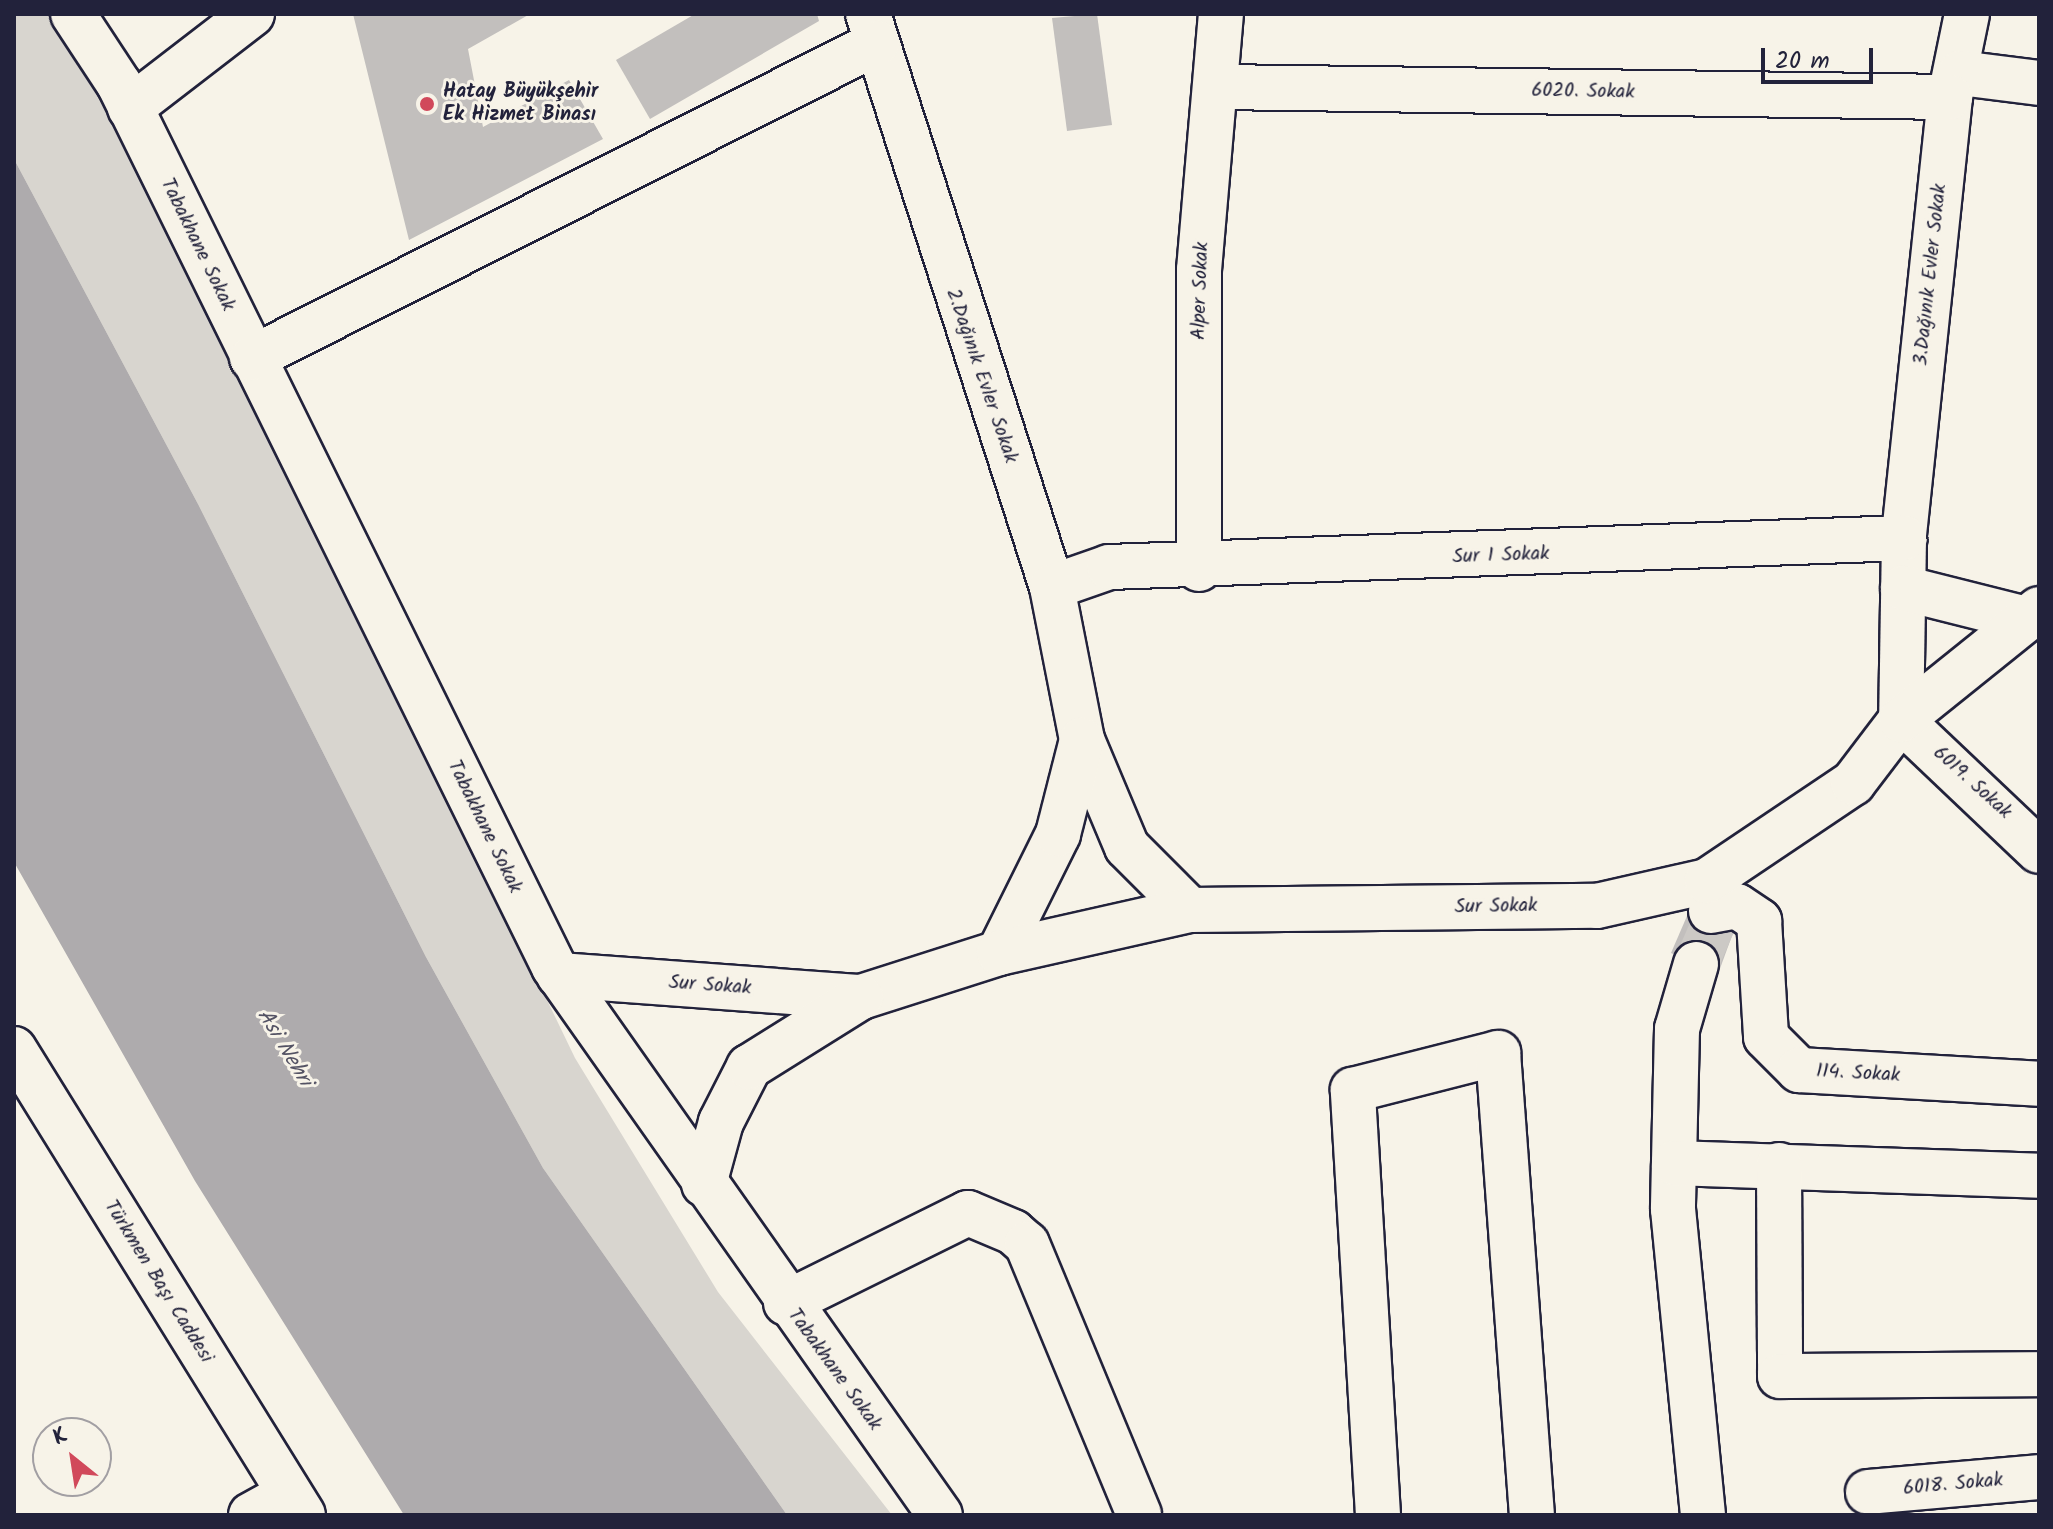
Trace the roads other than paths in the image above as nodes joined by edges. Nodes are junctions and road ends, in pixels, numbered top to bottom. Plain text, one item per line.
1 (73, 14) edge
2 (105, 14) edge
3 (252, 14) edge
4 (1221, 14) edge
5 (1967, 14) edge
6 (872, 28) edge
7 (2039, 83) edge
8 (1955, 85) junction
9 (1217, 87) junction
10 (124, 96) junction
11 (252, 358) junction
12 (1904, 538) junction
13 (1199, 569) junction
14 (1052, 587) junction
15 (1903, 588) junction
16 (2032, 614) edge
17 (1901, 720) junction
18 (1082, 740) junction
19 (2039, 851) edge
20 (1190, 910) junction
21 (1707, 920) junction
22 (999, 953) junction
23 (559, 975) junction
24 (861, 997) junction
25 (14, 1049) edge
26 (2039, 1084) edge
27 (1674, 1163) junction
28 (1779, 1165) junction
29 (2039, 1176) edge
30 (704, 1184) junction
31 (786, 1303) junction
32 (2039, 1374) edge
33 (2039, 1477) edge
34 (1868, 1492) dead end
35 (296, 1504) edge
36 (251, 1515) edge
37 (940, 1515) edge
38 (1139, 1515) edge
39 (1378, 1515) edge
40 (1532, 1515) edge
41 (1703, 1515) edge

1 - 10 street
2 - 10 street
3 - 10 street
4 - 9 street, Alper Sokak
5 - 8 street, 3.Dağınık Evler Sokak
6 - 11 street
6 - 14 street, 2.Dağınık Evler Sokak
7 - 8 street, 6020. Sokak
8 - 9 street, 6020. Sokak
8 - 12 street, 3.Dağınık Evler Sokak
9 - 13 street, Alper Sokak
10 - 11 street, Tabakhane Sokak
11 - 23 street, Tabakhane Sokak
12 - 13 street, Sur 1 Sokak
12 - 15 street
13 - 14 street, Sur 1 Sokak
14 - 18 street, 2.Dağınık Evler Sokak
15 - 16 street
15 - 17 street
16 - 17 street, Sur Sokak
17 - 19 street, 6019. Sokak
17 - 21 street, Sur Sokak
18 - 20 street, 2.Dağınık Evler Sokak
18 - 22 street, 2.Dağınık Evler Sokak
20 - 21 street, Sur Sokak
20 - 22 street, Sur Sokak
21 - 26 street, 114. Sokak
21 - 27 street
22 - 24 street, Sur Sokak
23 - 24 street, Sur Sokak
23 - 30 street, Tabakhane Sokak
24 - 30 street, Sur Sokak
25 - 35 street, Türkmen Başı Caddesi
27 - 28 street
27 - 41 street
28 - 29 street
28 - 32 street
30 - 31 street, Tabakhane Sokak
31 - 37 street, Tabakhane Sokak
31 - 38 street
33 - 34 street, 6018. Sokak
35 - 36 street
39 - 40 street

